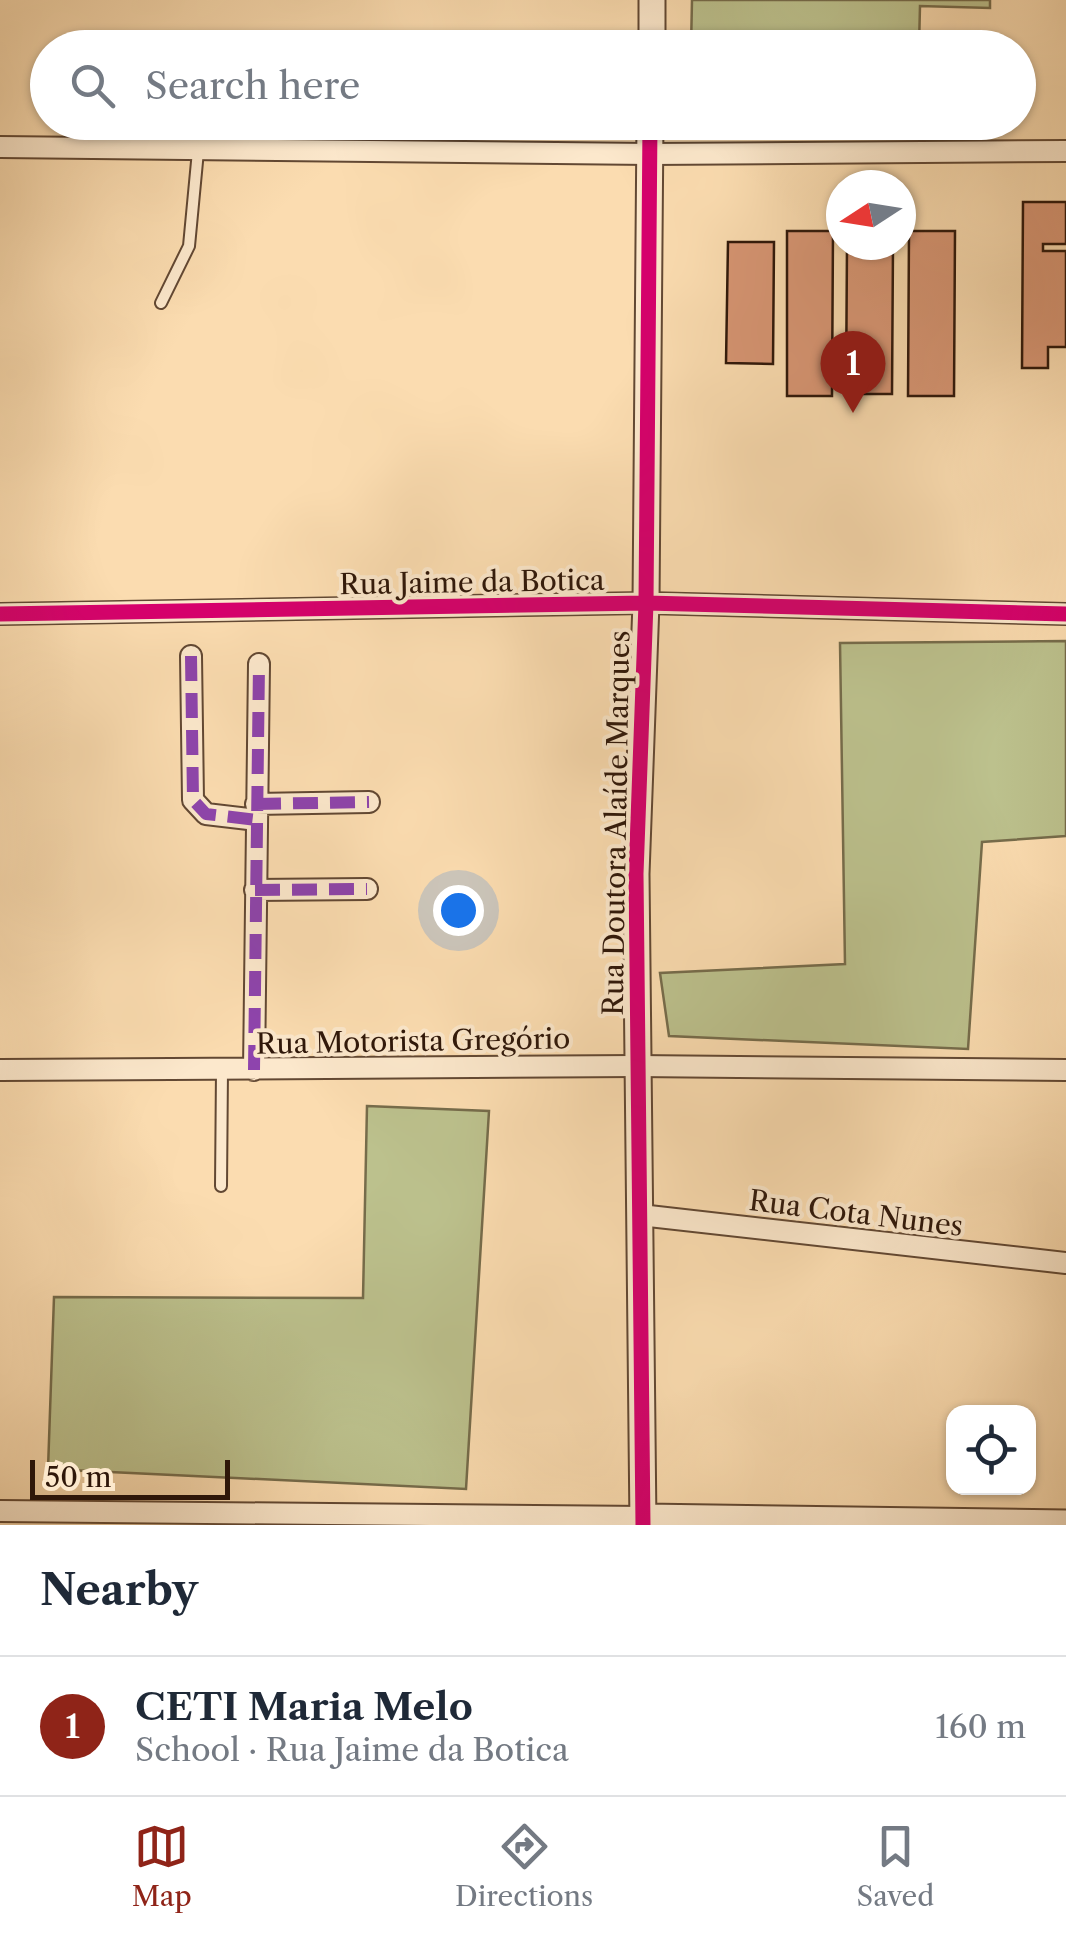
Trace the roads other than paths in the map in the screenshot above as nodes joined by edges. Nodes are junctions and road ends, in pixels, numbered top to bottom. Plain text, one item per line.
1 (652, 0) edge
2 (652, 30) edge
3 (650, 140) edge
4 (0, 147) edge
5 (1066, 151) edge
6 (198, 152) junction
7 (650, 154) junction
8 (160, 303) dead end
9 (646, 603) junction
10 (0, 614) edge
11 (1066, 614) edge
12 (191, 656) dead end
13 (259, 664) dead end
14 (369, 802) dead end
15 (256, 812) junction
16 (366, 888) dead end
17 (255, 890) junction
18 (637, 1066) junction
19 (0, 1070) edge
20 (222, 1070) junction
21 (254, 1070) junction
22 (1066, 1070) edge
23 (221, 1186) dead end
24 (640, 1215) junction
25 (1066, 1264) edge
26 (0, 1511) edge
27 (64, 1517) edge
28 (353, 1518) edge
29 (644, 1521) edge
30 (1066, 1523) edge
31 (1026, 1524) edge

1 - 2 street
3 - 7 street, Rua Doutora Alaíde Marques
4 - 6 street
5 - 7 street
6 - 7 street
6 - 8 lane
7 - 9 street, Rua Doutora Alaíde Marques
9 - 10 street, Rua Jaime da Botica
9 - 11 street, Rua Jaime da Botica
9 - 18 street, Rua Doutora Alaíde Marques
12 - 15 street
13 - 15 street
14 - 15 street
15 - 17 street
16 - 17 street
17 - 21 street
18 - 21 street, Rua Motorista Gregório
18 - 22 street, Rua Motorista Gregório
18 - 24 street, Rua Doutora Alaíde Marques
19 - 20 street, Rua Motorista Gregório
20 - 21 street, Rua Motorista Gregório
20 - 23 lane
24 - 25 street, Rua Cota Nunes
24 - 29 street, Rua Doutora Alaíde Marques
26 - 27 street
27 - 28 street
28 - 29 street
29 - 31 street
30 - 31 street

